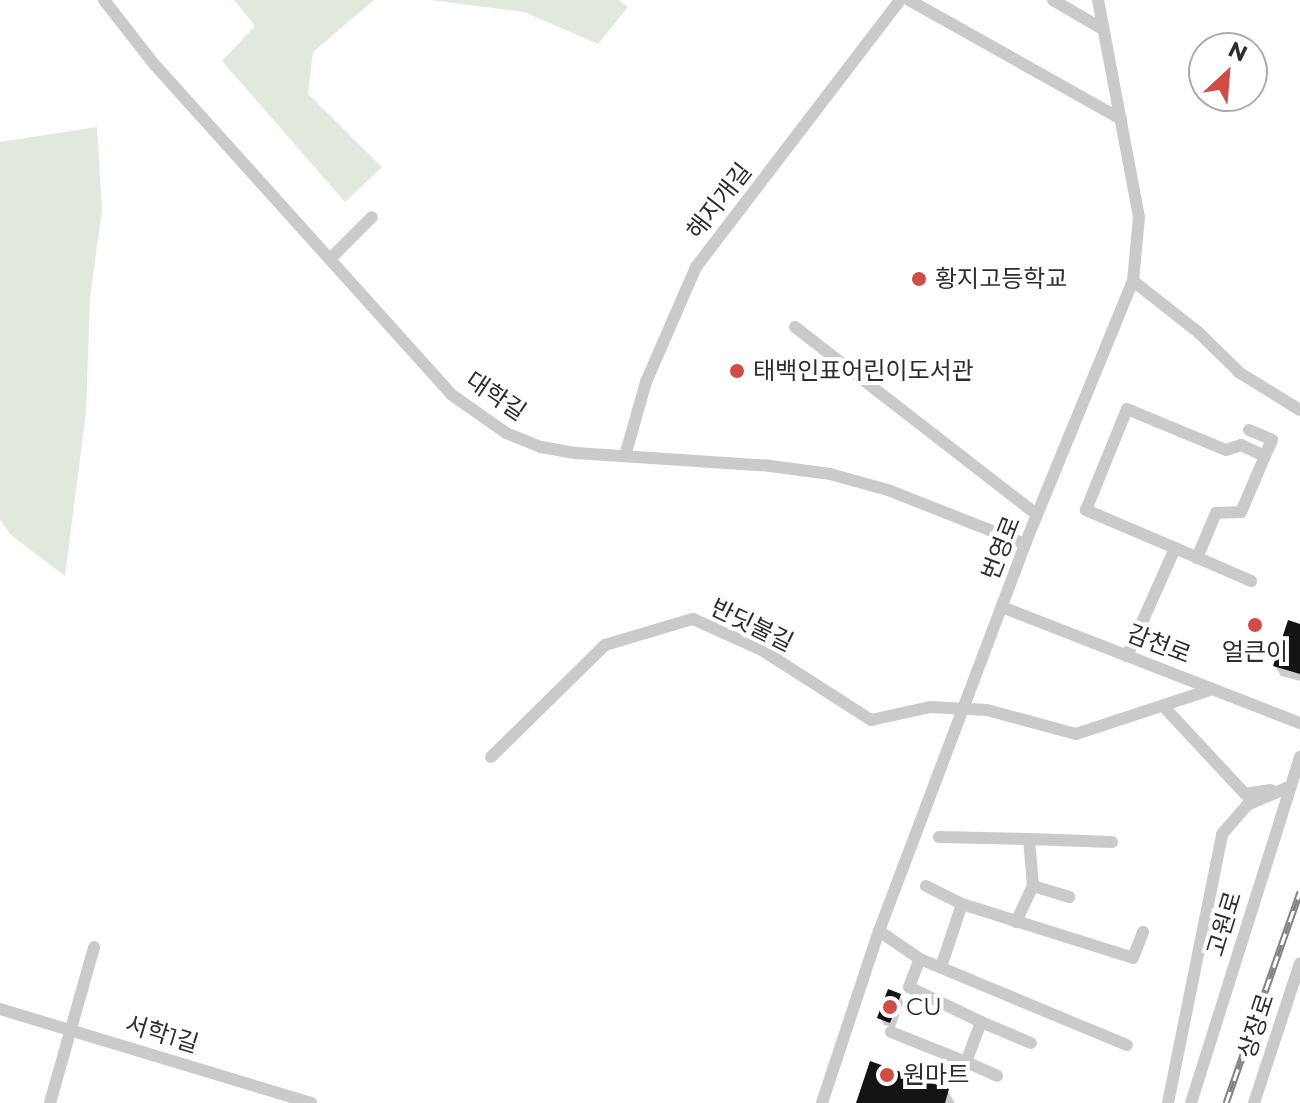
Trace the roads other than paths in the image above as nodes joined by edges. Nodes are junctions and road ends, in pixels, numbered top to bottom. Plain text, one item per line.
1 (104, 0) edge
2 (900, 0) edge
3 (909, 0) edge
4 (1053, 0) edge
5 (1098, 0) edge
6 (1101, 28) junction
7 (1121, 119) junction
8 (372, 217) dead end
9 (330, 259) junction
10 (1133, 281) junction
11 (795, 327) dead end
12 (1300, 410) edge
13 (1249, 430) dead end
14 (625, 456) junction
15 (1265, 456) junction
16 (1037, 515) junction
17 (1025, 544) junction
18 (1175, 548) junction
19 (1197, 558) junction
20 (1251, 581) dead end
21 (1002, 607) junction
22 (1127, 656) junction
23 (1213, 689) junction
24 (1164, 707) junction
25 (1300, 723) edge
26 (491, 757) dead end
27 (1300, 757) edge
28 (1289, 787) junction
29 (939, 837) dead end
30 (1029, 839) junction
31 (1112, 842) dead end
32 (926, 886) dead end
33 (1033, 886) junction
34 (1069, 897) dead end
35 (962, 904) junction
36 (1016, 922) junction
37 (879, 931) junction
38 (1143, 932) dead end
39 (94, 947) dead end
40 (920, 959) junction
41 (1300, 963) edge
42 (941, 967) junction
43 (0, 1009) edge
44 (981, 1022) junction
45 (70, 1028) junction
46 (891, 1032) dead end
47 (1031, 1043) dead end
48 (1127, 1045) dead end
49 (966, 1062) junction
50 (997, 1076) dead end
51 (50, 1103) edge
52 (311, 1103) edge
53 (822, 1103) edge
54 (1168, 1103) edge
55 (1191, 1103) edge
56 (1254, 1103) edge

1 - 9 street, 대학길
2 - 14 street, 해지개길
3 - 7 street
4 - 6 street
5 - 6 street, 번영로
6 - 7 street, 번영로
7 - 10 street, 번영로
8 - 9 street
9 - 14 street, 대학길
10 - 12 street
10 - 16 street, 번영로
11 - 16 street
13 - 15 street
14 - 17 street, 대학길
15 - 18 street
15 - 19 street
16 - 17 street, 번영로
17 - 21 street, 번영로
18 - 19 street
18 - 22 street
19 - 20 street
21 - 22 street, 감천로
21 - 37 street, 번영로
22 - 23 street, 감천로
23 - 24 street
23 - 25 street, 감천로
24 - 26 street, 반딧불길, bridge
24 - 28 street
27 - 28 street, 고원로
28 - 54 street
28 - 55 street, 고원로
29 - 30 street
30 - 31 street
30 - 33 street
32 - 35 street
33 - 34 street
33 - 36 street
35 - 36 street
35 - 42 street
36 - 38 street
37 - 40 street
37 - 53 street, 번영로
39 - 45 street
40 - 42 street
40 - 44 street
41 - 56 street, 상장로
42 - 48 street
43 - 45 street, 서학1길
44 - 47 street
44 - 49 street
45 - 51 street
45 - 52 street, 서학1길
46 - 49 street
49 - 50 street

